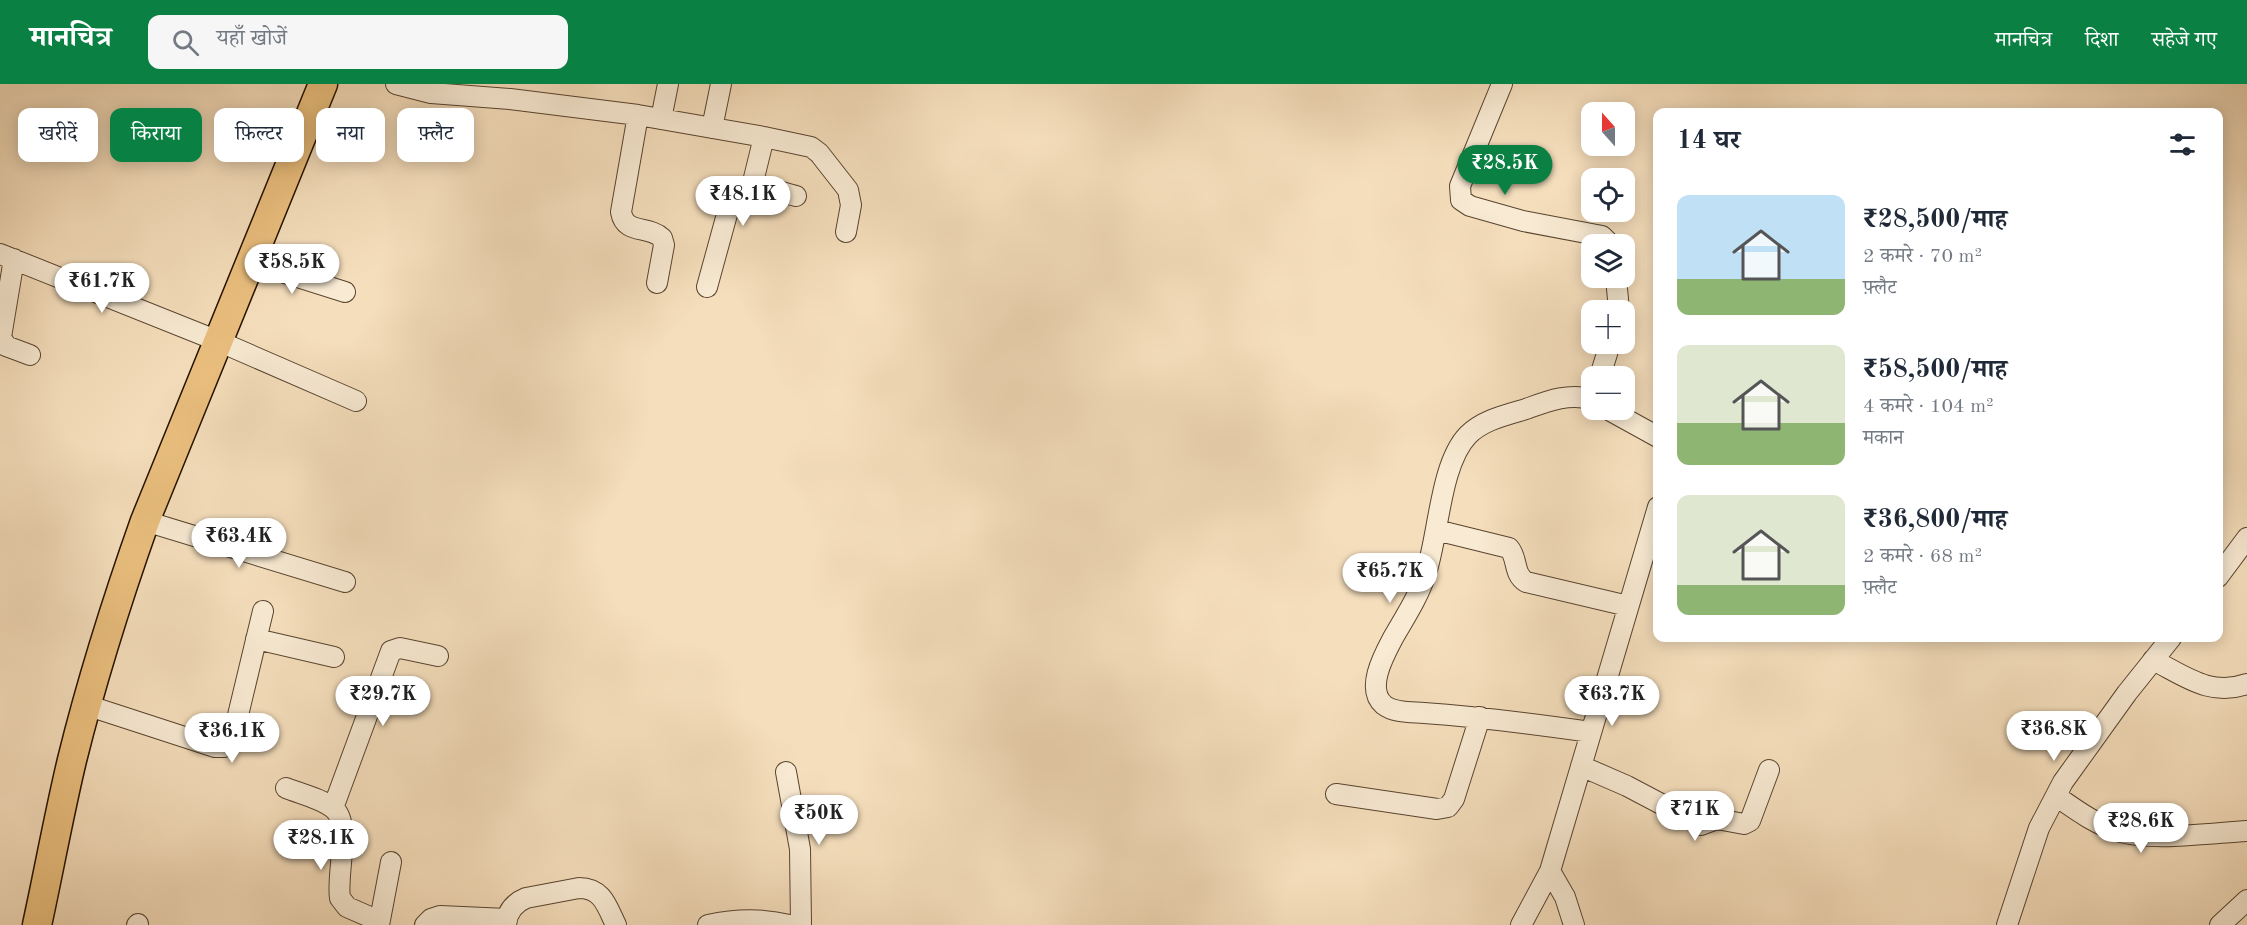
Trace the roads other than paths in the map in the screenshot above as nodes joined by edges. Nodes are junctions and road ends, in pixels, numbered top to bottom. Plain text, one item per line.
1 (323, 84) edge
2 (396, 84) edge
3 (668, 84) edge
4 (721, 84) edge
5 (1502, 84) edge
6 (638, 115) junction
7 (661, 119) junction
8 (712, 128) junction
9 (764, 137) junction
10 (752, 186) junction
11 (796, 196) dead end
12 (846, 232) dead end
13 (1591, 234) edge
14 (7, 256) edge
15 (250, 262) junction
16 (657, 283) dead end
17 (707, 287) dead end
18 (345, 292) dead end
19 (218, 341) junction
20 (30, 355) dead end
21 (1581, 397) edge
22 (357, 401) dead end
23 (1628, 420) edge
24 (1653, 434) edge
25 (145, 521) junction
26 (1653, 524) edge
27 (1436, 530) junction
28 (2247, 538) edge
29 (2223, 570) edge
30 (345, 582) dead end
31 (1628, 606) junction
32 (263, 611) dead end
33 (256, 639) junction
34 (2168, 642) edge
35 (438, 656) dead end
36 (334, 657) dead end
37 (2153, 660) junction
38 (2247, 684) edge
39 (86, 705) junction
40 (1480, 717) junction
41 (1591, 732) junction
42 (1581, 766) junction
43 (1769, 770) dead end
44 (786, 772) dead end
45 (286, 788) dead end
46 (1336, 794) dead end
47 (2056, 796) junction
48 (333, 808) junction
49 (2247, 831) edge
50 (391, 862) dead end
51 (1550, 872) junction
52 (2247, 900) edge
53 (507, 922) edge
54 (379, 923) edge
55 (38, 925) edge
56 (425, 925) edge
57 (616, 925) edge
58 (708, 925) edge
59 (789, 925) edge
60 (801, 925) edge
61 (1521, 925) edge
62 (1574, 925) edge
63 (2007, 925) edge
64 (2220, 925) edge

1 - 15 highway
2 - 6 street
3 - 7 street
4 - 8 street
5 - 13 street
6 - 7 street
6 - 16 street
7 - 8 street
8 - 9 street
9 - 10 street
9 - 12 street
10 - 11 street
10 - 17 street
14 - 19 street
14 - 20 street
15 - 18 street
15 - 19 highway
19 - 22 street
19 - 25 highway
21 - 27 street
23 - 24 street
25 - 30 street
25 - 39 highway
26 - 31 street
27 - 31 street
27 - 40 street
28 - 29 street
31 - 41 street
32 - 33 street
33 - 36 street
33 - 39 street
34 - 37 street
35 - 48 street
37 - 38 street
37 - 47 street
39 - 55 highway
40 - 41 street
40 - 46 street
41 - 42 street
42 - 43 street
42 - 51 street
44 - 60 street
45 - 48 street
47 - 49 street
47 - 63 street
48 - 54 street
50 - 54 street
51 - 61 street
51 - 62 street
52 - 64 street
53 - 56 street
53 - 57 street
58 - 59 street

